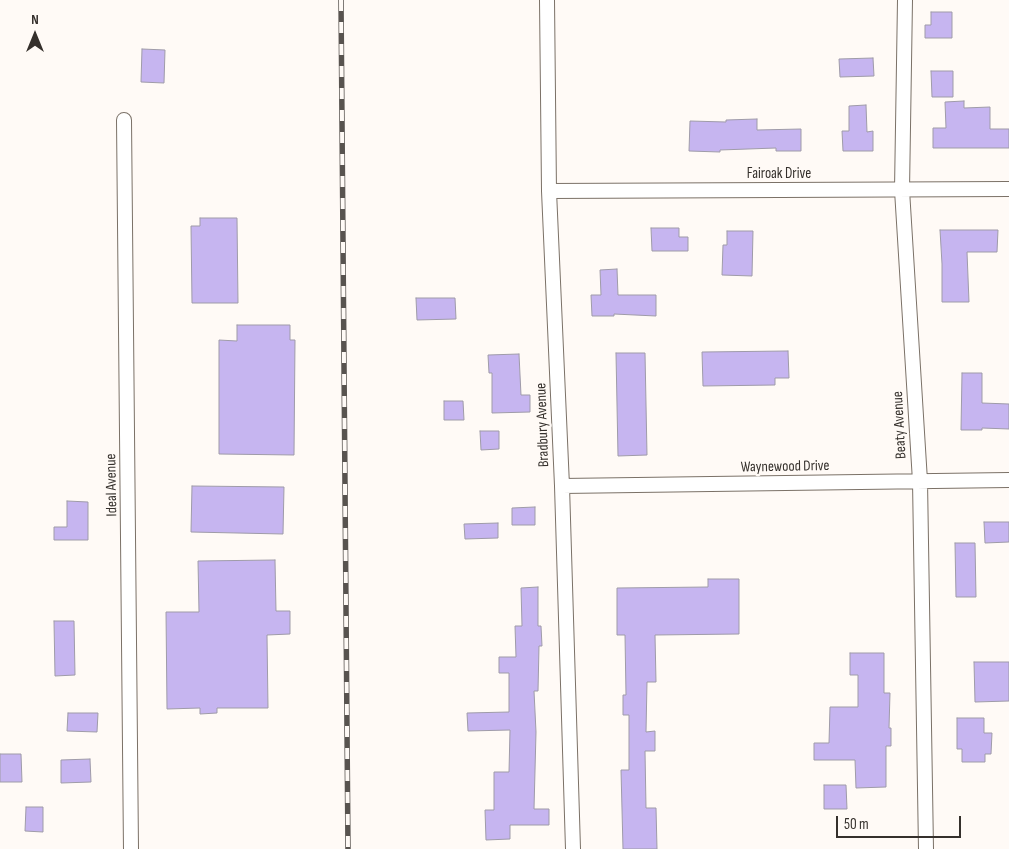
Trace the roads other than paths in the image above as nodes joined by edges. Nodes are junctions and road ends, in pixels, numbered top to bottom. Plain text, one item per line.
1 (547, 0) edge
2 (905, 0) edge
3 (124, 120) dead end
4 (1009, 188) edge
5 (902, 190) junction
6 (550, 191) junction
7 (1009, 480) edge
8 (920, 482) junction
9 (562, 486) junction
10 (131, 849) edge
11 (573, 849) edge
12 (926, 849) edge

1 - 6 street, Bradbury Avenue
2 - 5 street, Beaty Avenue
3 - 10 street, Ideal Avenue
4 - 5 street, Fairoak Drive
5 - 6 street, Fairoak Drive
5 - 8 street, Beaty Avenue
6 - 9 street, Bradbury Avenue
7 - 8 street, Waynewood Drive
8 - 9 street, Waynewood Drive
8 - 12 street, Beaty Avenue
9 - 11 street, Bradbury Avenue

